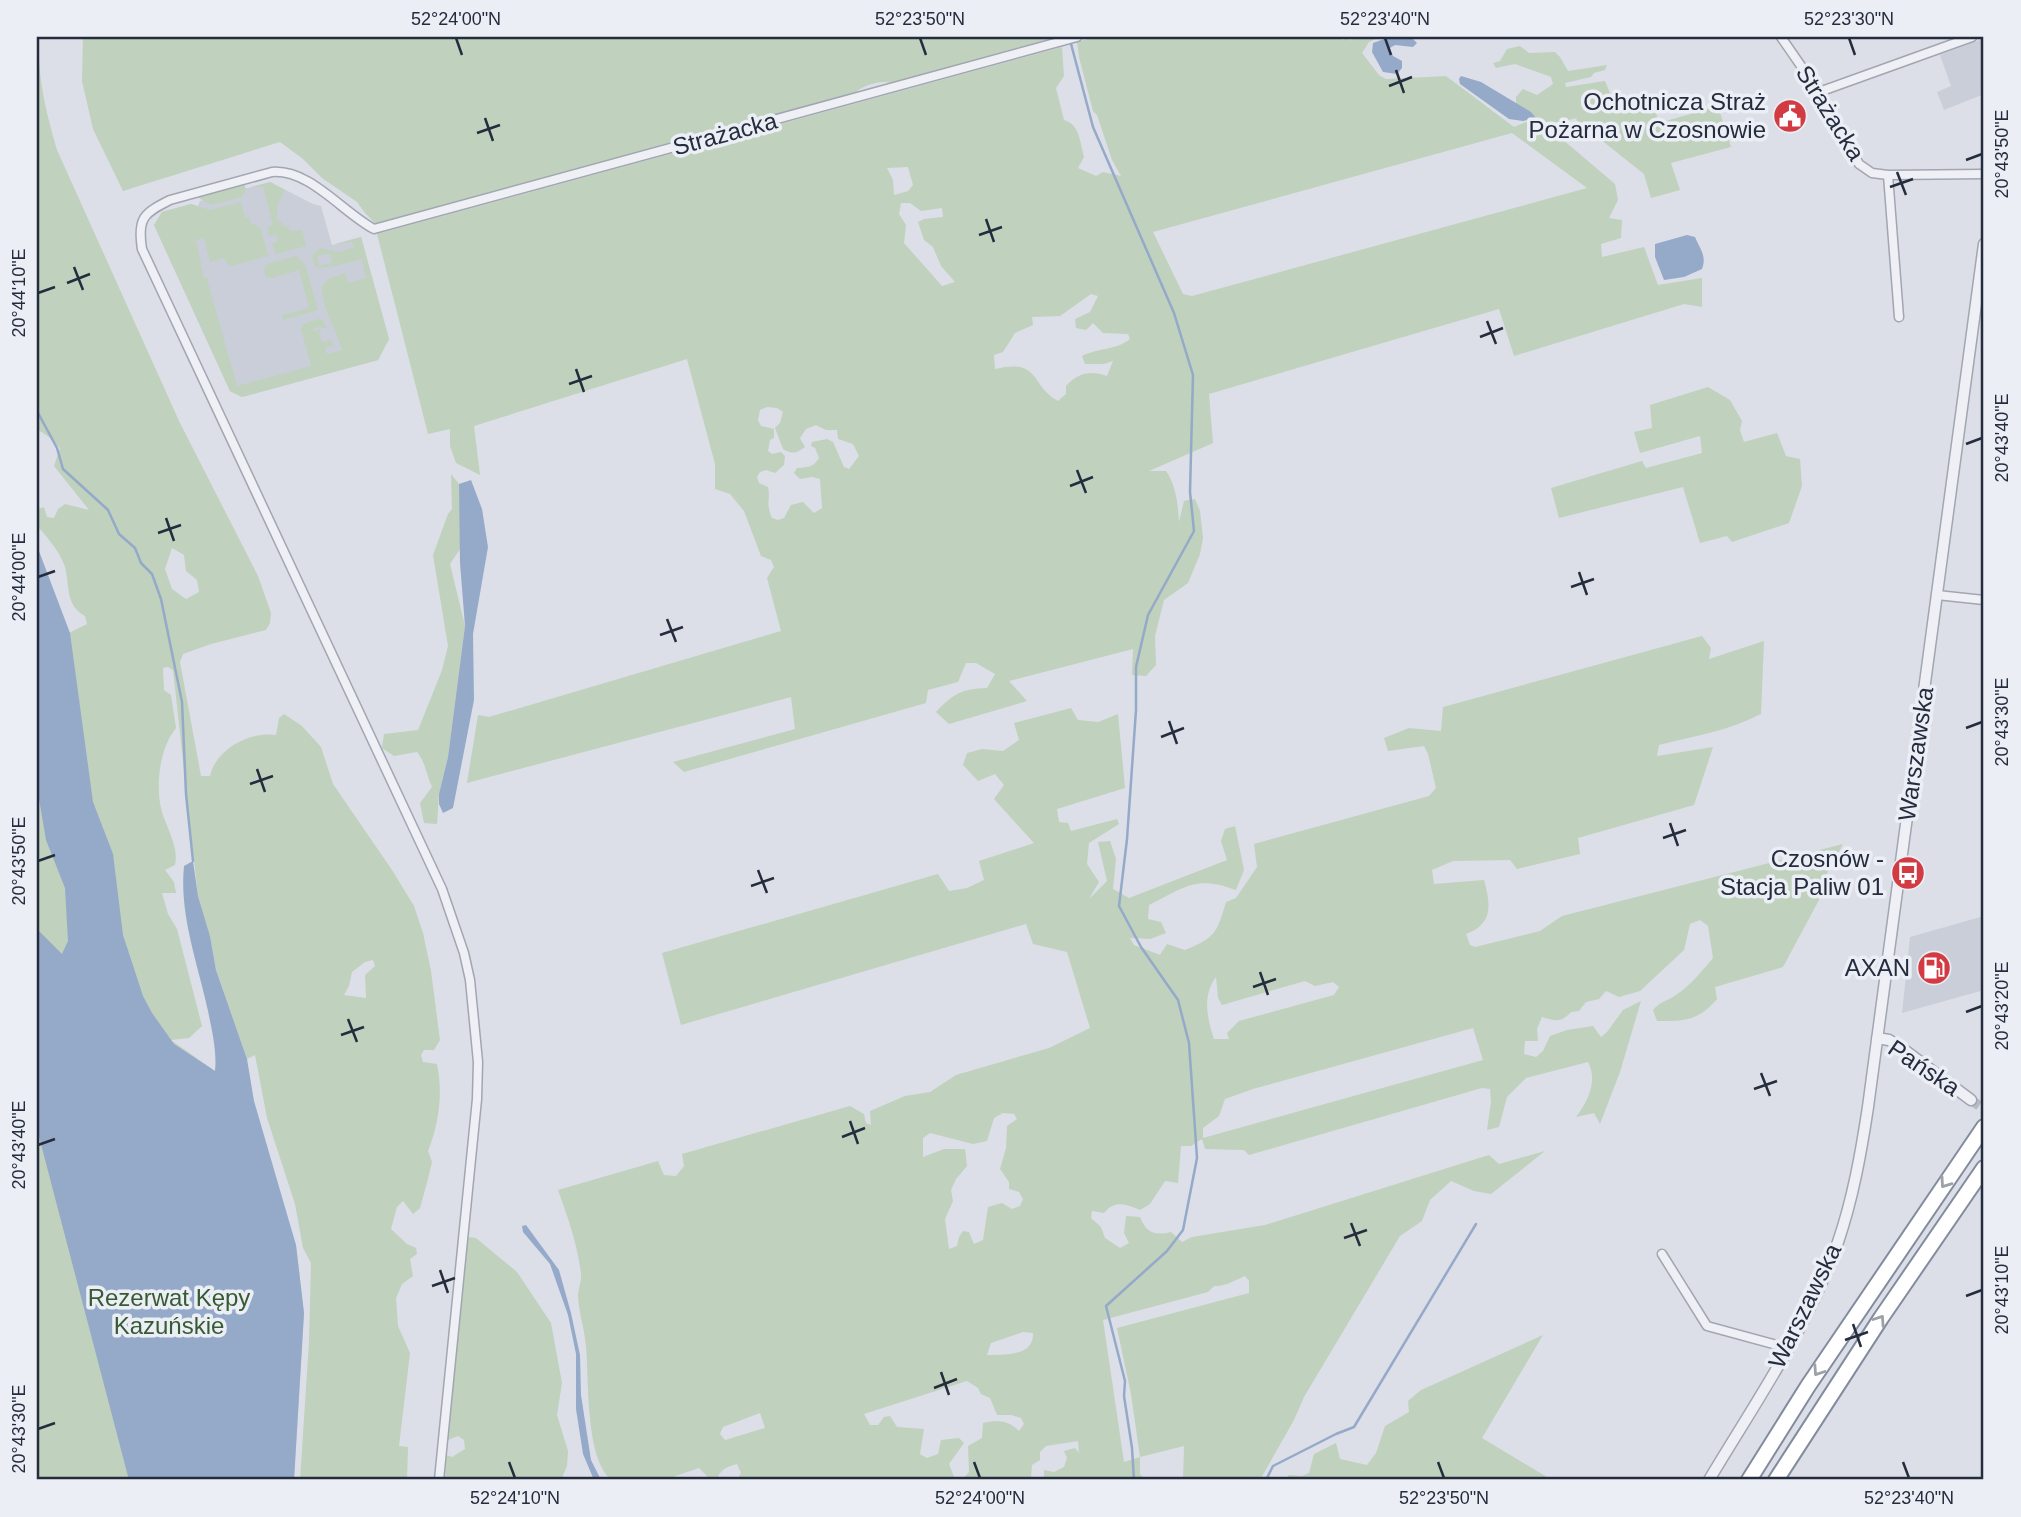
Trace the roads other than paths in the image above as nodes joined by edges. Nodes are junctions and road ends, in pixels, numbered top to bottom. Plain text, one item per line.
1 (1076, 37) edge
2 (1781, 37) edge
3 (1972, 37) edge
4 (1819, 92) junction
5 (1984, 174) edge
6 (1888, 175) junction
7 (1984, 244) edge
8 (1899, 317) dead end
9 (1937, 595) junction
10 (1984, 600) edge
11 (1877, 1038) junction
12 (1971, 1100) tunnel mouth
13 (1984, 1126) edge
14 (1984, 1168) edge
15 (1662, 1254) dead end
16 (1788, 1348) junction
17 (439, 1480) edge
18 (1709, 1480) edge
19 (1749, 1480) edge
20 (1776, 1480) edge

1 - 17 street, Strażacka
2 - 4 street, Strażacka
3 - 4 street
4 - 6 street, Strażacka
5 - 6 street, Strażacka
6 - 8 street, Strażacka
7 - 9 street, Warszawska
9 - 10 street
9 - 11 street, Warszawska
11 - 12 street, Pańska
11 - 16 street, Warszawska
13 -> 19 highway
20 -> 14 highway
15 - 16 street
16 - 18 street, Warszawska

